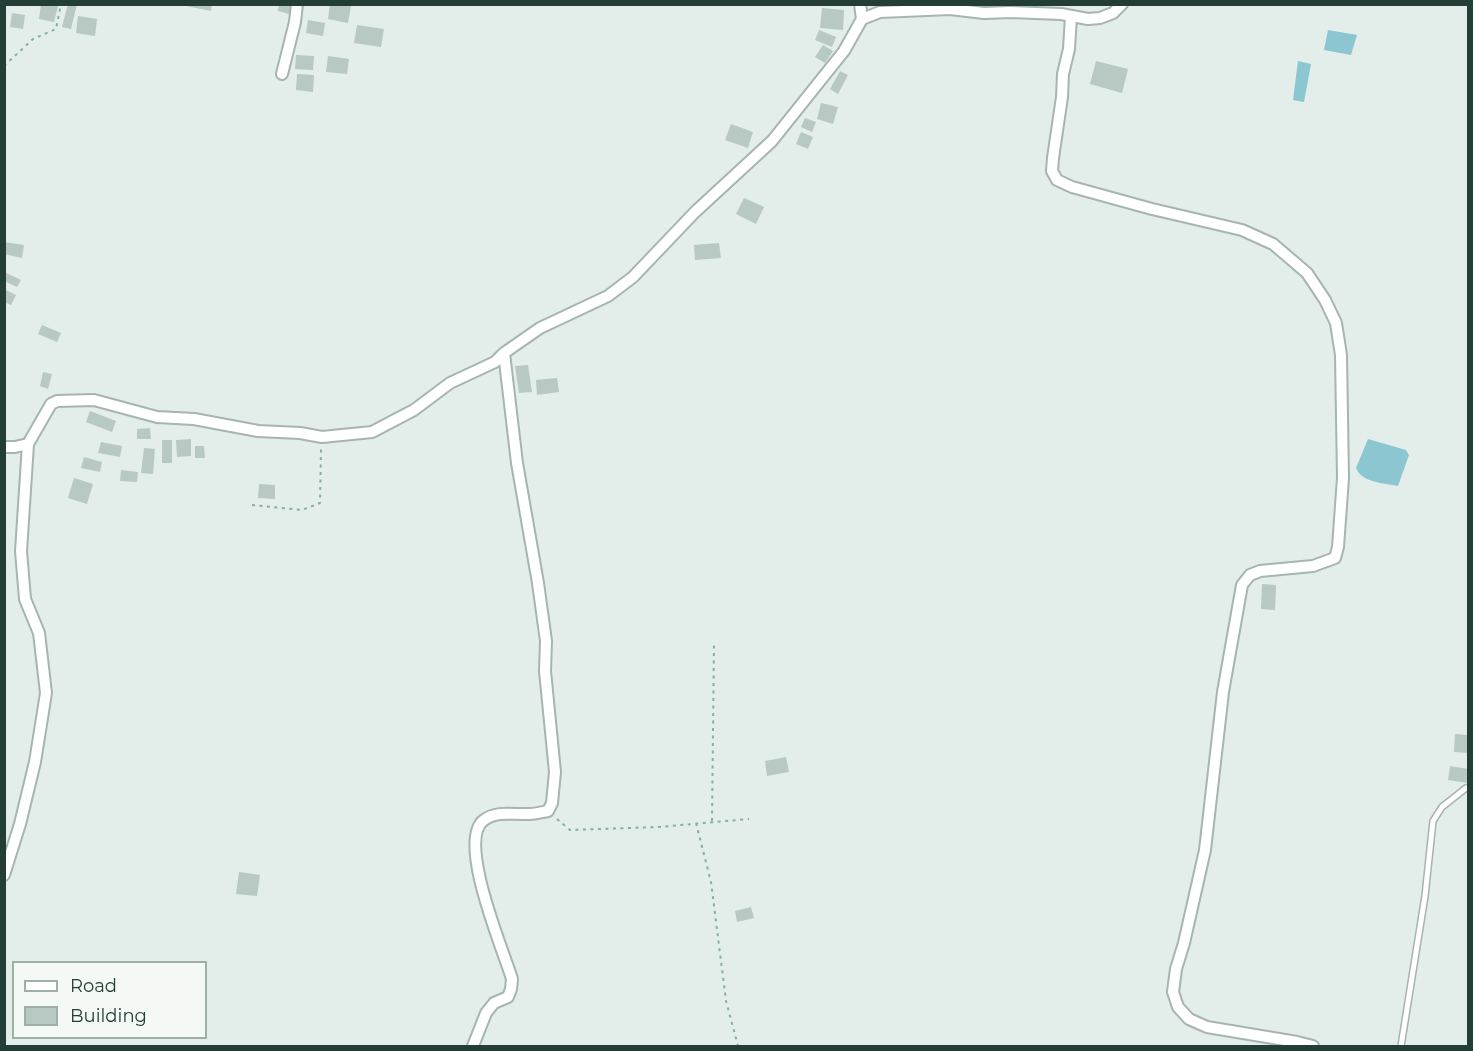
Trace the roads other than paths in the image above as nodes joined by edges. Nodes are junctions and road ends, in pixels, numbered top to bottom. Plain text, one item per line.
1 (297, 4) edge
2 (860, 4) edge
3 (1122, 4) edge
4 (1071, 16) junction
5 (862, 19) junction
6 (282, 74) dead end
7 (504, 353) junction
8 (28, 444) junction
9 (4, 447) edge
10 (1466, 788) dead end
11 (4, 875) edge
12 (473, 1047) edge
13 (1313, 1047) edge
14 (1401, 1047) edge

1 - 6 street
2 - 5 street
3 - 4 street
4 - 5 street
4 - 13 street
5 - 7 street
7 - 8 street
7 - 12 street
8 - 9 street
8 - 11 street
10 - 14 lane

